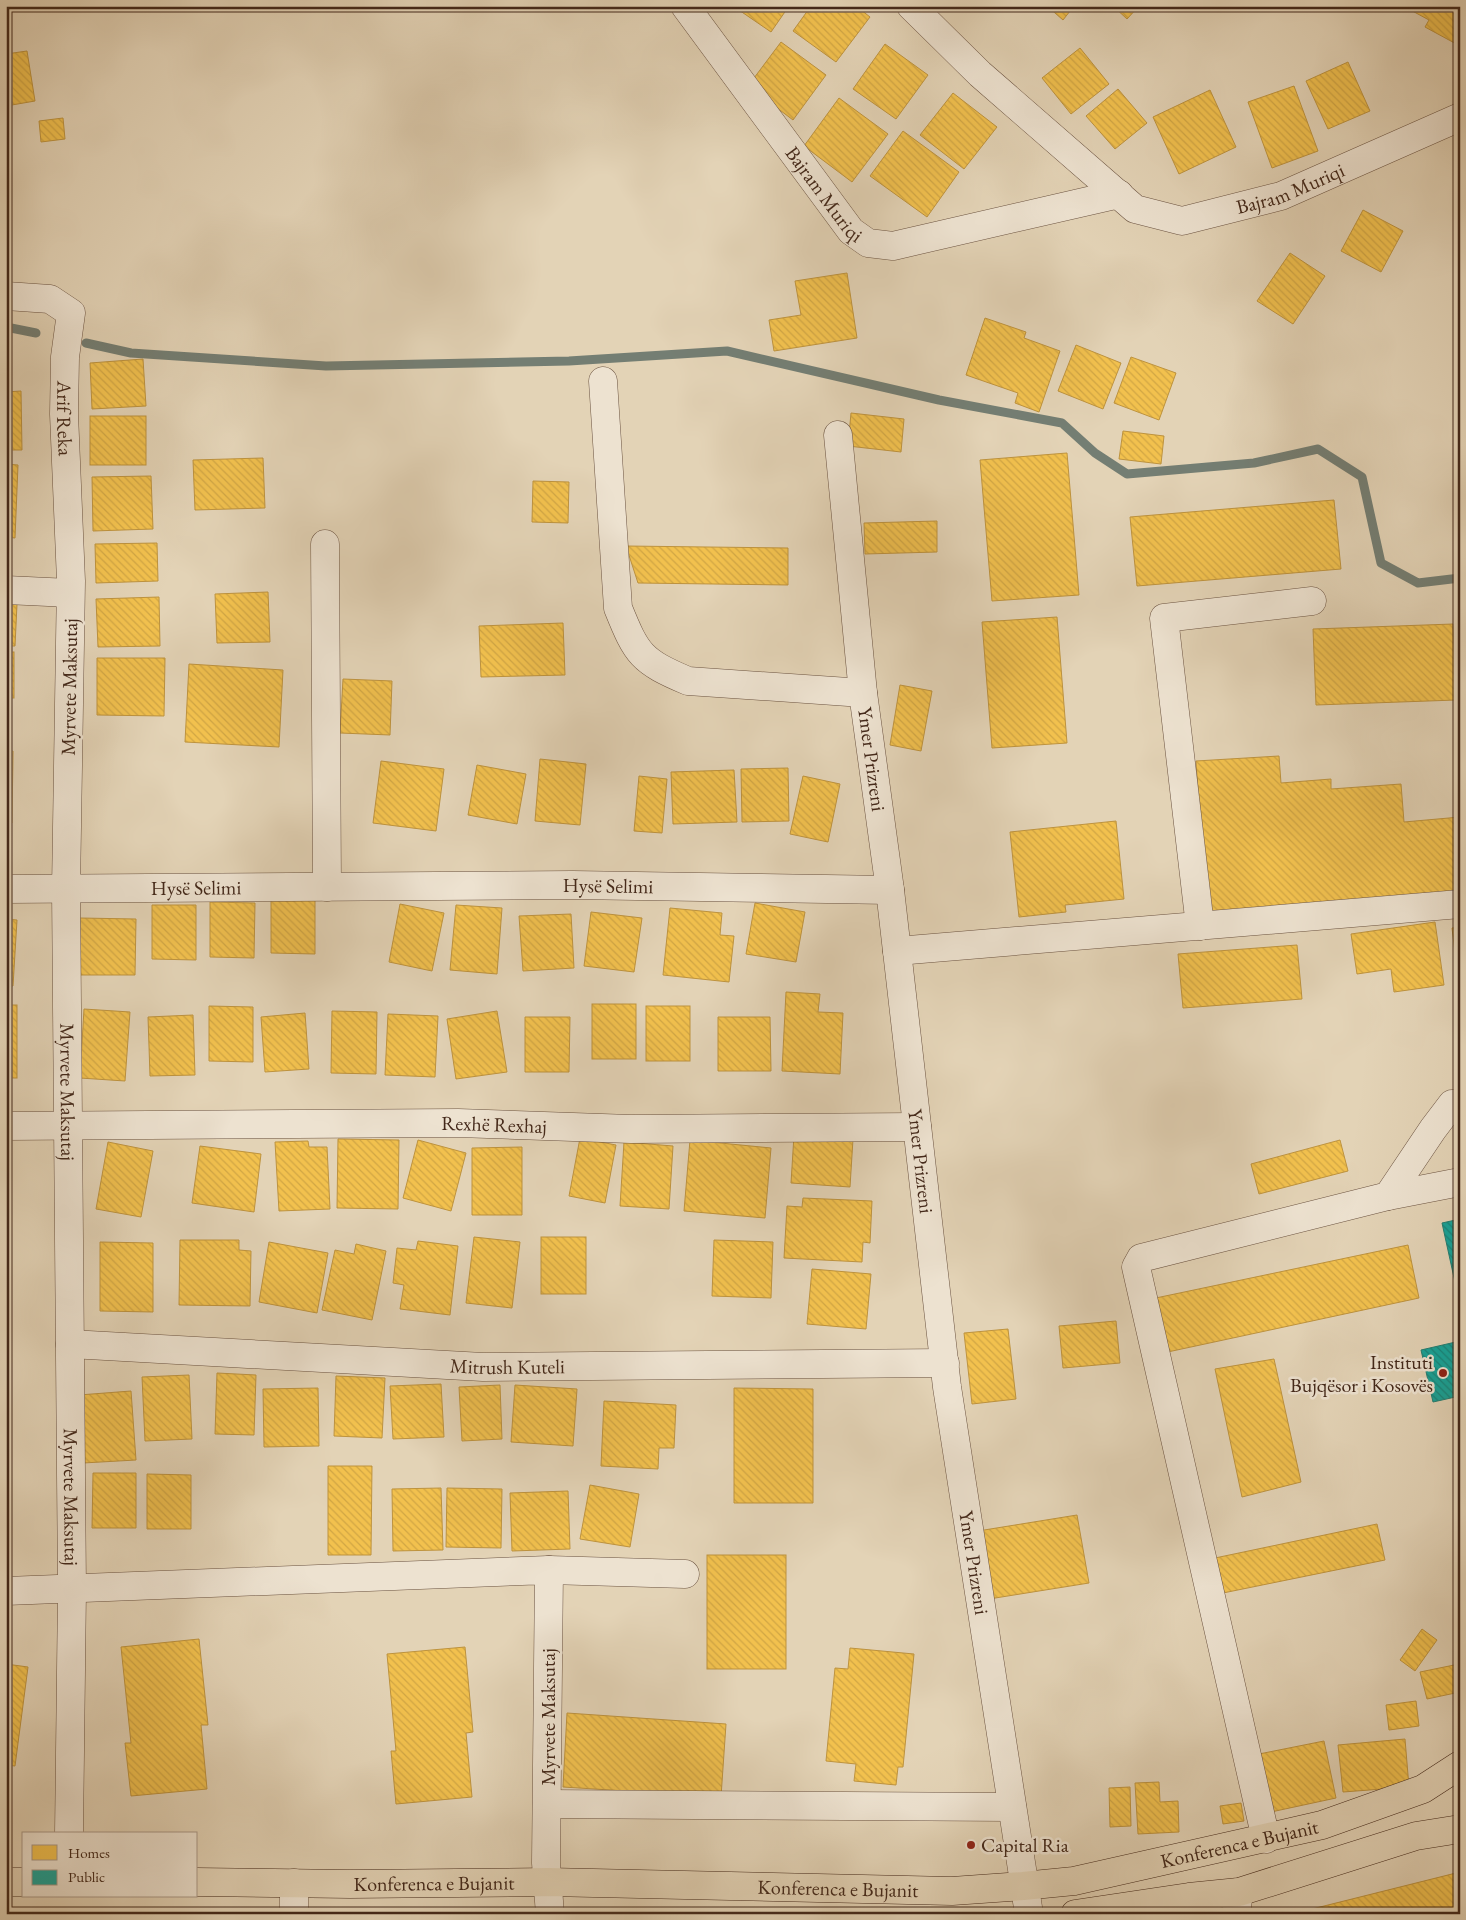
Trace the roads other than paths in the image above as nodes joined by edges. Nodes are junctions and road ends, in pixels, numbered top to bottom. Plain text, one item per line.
1 (685, 6) edge
2 (911, 6) edge
3 (1460, 117) edge
4 (1119, 194) junction
5 (6, 296) edge
6 (604, 381) dead end
7 (838, 436) dead end
8 (325, 544) dead end
9 (6, 590) edge
10 (70, 594) junction
11 (1312, 601) dead end
12 (863, 693) junction
13 (327, 887) junction
14 (6, 889) edge
15 (66, 890) junction
16 (890, 890) junction
17 (1460, 904) edge
18 (1200, 926) junction
19 (897, 951) junction
20 (1460, 1104) edge
21 (69, 1125) junction
22 (6, 1126) edge
23 (918, 1128) junction
24 (1460, 1182) edge
25 (1388, 1196) junction
26 (70, 1344) junction
27 (944, 1363) junction
28 (549, 1570) junction
29 (685, 1574) dead end
30 (72, 1590) junction
31 (6, 1591) edge
32 (1460, 1766) edge
33 (547, 1804) junction
34 (1012, 1807) junction
35 (1460, 1829) edge
36 (69, 1832) edge
37 (1266, 1839) junction
38 (547, 1873) junction
39 (6, 1882) edge
40 (22, 1882) edge
41 (198, 1882) edge
42 (294, 1883) junction
43 (1023, 1886) junction
44 (1238, 1903) edge
45 (294, 1914) edge
46 (550, 1914) edge
47 (1029, 1914) edge
48 (1075, 1914) edge

1 - 4 street, Bajram Muriqi
2 - 4 street, Bajram Muriqi
3 - 4 street, Bajram Muriqi
5 - 10 street, Arif Reka
6 - 12 street
7 - 12 street, Ymer Prizreni
8 - 13 street
9 - 10 street
10 - 15 street, Myrvete Maksutaj
11 - 18 street
12 - 16 street, Ymer Prizreni
13 - 15 street, Hysë Selimi
13 - 16 street, Hysë Selimi
14 - 15 street, Hysë Selimi
15 - 21 street, Myrvete Maksutaj
16 - 19 street, Ymer Prizreni
17 - 18 street
18 - 19 street
19 - 23 street, Ymer Prizreni
20 - 25 street
21 - 22 street, Rexhë Rexhaj
21 - 23 street, Rexhë Rexhaj
21 - 26 street, Myrvete Maksutaj
23 - 27 street, Ymer Prizreni
24 - 25 street
25 - 37 street
26 - 27 street, Mitrush Kuteli
26 - 30 street, Myrvete Maksutaj
27 - 34 street, Ymer Prizreni
28 - 29 street, Myrvete Maksutaj
28 - 30 street, Myrvete Maksutaj
28 - 33 street, Myrvete Maksutaj
30 - 31 street, Myrvete Maksutaj
30 - 36 street, Myrvete Maksutaj
32 - 37 main road, Konferenca e Bujanit
33 - 34 street
33 - 38 street, Myrvete Maksutaj
34 - 43 street, Ymer Prizreni
35 - 44 main road, Konferenca e Bujanit
37 - 43 main road, Konferenca e Bujanit
38 - 42 main road, Konferenca e Bujanit
38 - 43 main road, Konferenca e Bujanit
38 - 46 street, Myrvete Maksutaj
39 - 40 main road
41 - 42 main road, Konferenca e Bujanit
42 - 45 street
43 - 47 street, Ymer Prizreni
44 - 48 main road, Konferenca e Bujanit

